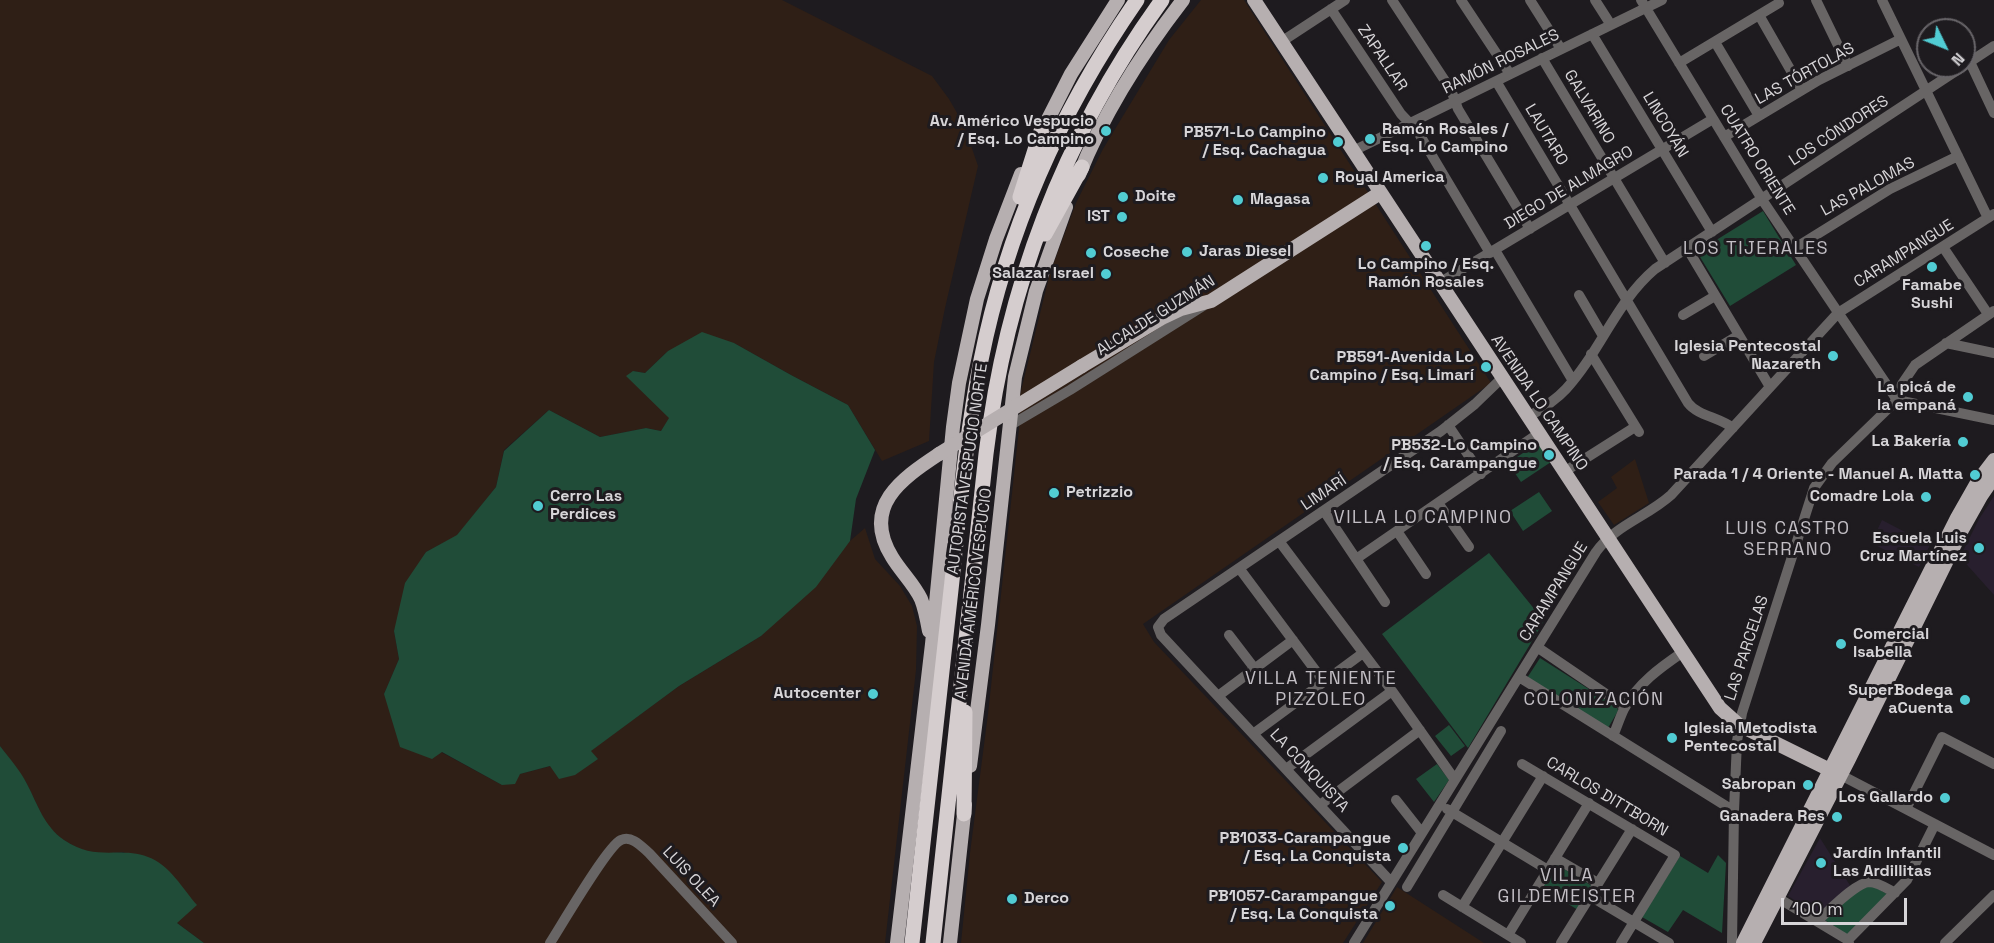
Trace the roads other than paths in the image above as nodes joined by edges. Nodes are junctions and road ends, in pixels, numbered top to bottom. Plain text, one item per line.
1 (1118, 0) edge
2 (1137, 0) edge
3 (1162, 0) edge
4 (1184, 0) edge
5 (1254, 0) edge
6 (1345, 0) edge
7 (1392, 0) edge
8 (1461, 0) edge
9 (1530, 0) edge
10 (1595, 0) edge
11 (1662, 0) edge
12 (1816, 0) edge
13 (1882, 0) edge
14 (1779, 3) dead end
15 (1643, 4) edge
16 (1331, 9) junction
17 (1759, 15) junction
18 (1611, 25) junction
19 (1592, 34) junction
20 (1901, 39) junction
21 (1281, 42) junction
22 (1715, 42) junction
23 (1994, 46) edge
24 (1561, 49) junction
25 (1542, 58) junction
26 (1976, 58) edge
27 (1679, 63) junction
28 (1848, 66) junction
29 (1510, 74) junction
30 (1976, 75) edge
31 (1947, 78) edge
32 (1496, 81) junction
33 (1802, 90) junction
34 (1926, 92) junction
35 (1455, 101) junction
36 (1994, 113) edge
37 (1759, 116) junction
38 (1713, 119) junction
39 (1409, 123) junction
40 (1041, 131) junction
41 (1724, 137) junction
42 (1662, 150) junction
43 (1353, 151) junction
44 (1958, 156) junction
45 (1082, 167) junction
46 (1614, 178) junction
47 (1380, 193) junction
48 (1762, 199) junction
49 (1570, 205) junction
50 (1991, 216) edge
51 (1530, 229) junction
52 (1712, 232) junction
53 (1943, 247) junction
54 (1687, 248) junction
55 (1795, 248) junction
56 (1492, 252) junction
57 (1665, 263) junction
58 (1439, 284) junction
59 (1579, 295) dead end
60 (1715, 296) junction
61 (1627, 299) junction
62 (995, 300) junction
63 (1016, 300) junction
64 (1211, 301) junction
65 (1838, 313) junction
66 (1991, 313) edge
67 (1683, 315) dead end
68 (1739, 335) junction
69 (1604, 336) junction
70 (1946, 343) junction
71 (1994, 353) edge
72 (1592, 354) junction
73 (1704, 356) dead end
74 (1502, 378) junction
75 (1573, 381) junction
76 (1770, 387) junction
77 (1897, 400) junction
78 (1528, 417) junction
79 (1994, 420) edge
80 (1448, 425) junction
81 (1009, 426) junction
82 (1732, 428) junction
83 (1539, 433) junction
84 (1994, 460) edge
85 (1564, 472) junction
86 (1482, 474) junction
87 (1994, 477) edge
88 (1438, 503) junction
89 (1324, 511) junction
90 (1397, 531) junction
91 (1608, 537) junction
92 (1279, 541) junction
93 (1469, 547) dead end
94 (1356, 559) junction
95 (1239, 568) junction
96 (1426, 574) dead end
97 (1385, 602) dead end
98 (1158, 627) joint
99 (1229, 635) dead end
100 (1293, 640) junction
101 (932, 644) junction
102 (1537, 647) junction
103 (1683, 652) junction
104 (1363, 653) junction
105 (963, 659) junction
106 (1255, 669) junction
107 (1519, 677) junction
108 (1324, 682) junction
109 (1392, 691) junction
110 (1218, 696) junction
111 (1625, 707) junction
112 (1739, 725) junction
113 (1420, 730) junction
114 (1501, 731) dead end
115 (1253, 734) junction
116 (1613, 736) junction
117 (1522, 764) dead end
118 (1994, 764) edge
119 (1287, 769) junction
120 (1835, 773) junction
121 (1543, 776) junction
122 (1455, 780) junction
123 (1396, 800) dead end
124 (1588, 803) junction
125 (1320, 805) junction
126 (1439, 805) junction
127 (1906, 809) junction
128 (1734, 811) junction
129 (1452, 812) junction
130 (964, 814) junction
131 (1935, 824) junction
132 (1632, 829) junction
133 (1422, 833) junction
134 (1502, 842) junction
135 (1994, 855) edge
136 (1556, 858) junction
137 (1548, 870) junction
138 (1392, 882) junction
139 (1598, 884) junction
140 (1407, 887) dead end
141 (1895, 893) junction
142 (1443, 895) dead end
143 (1994, 895) edge
144 (1590, 896) junction
145 (1778, 898) junction
146 (1462, 907) junction
147 (1817, 921) junction
148 (1634, 922) junction
149 (1508, 935) junction
150 (1754, 942) edge
151 (1849, 942) edge
152 (550, 943) edge
153 (732, 943) edge
154 (897, 943) edge
155 (912, 943) edge
156 (933, 943) edge
157 (950, 943) edge
158 (1354, 943) edge
159 (1521, 943) edge
160 (1561, 943) edge
161 (1621, 943) edge
162 (1669, 943) edge
163 (1732, 943) edge
164 (1945, 943) edge

1 - 40 main road
2 - 62 highway, AUTOPISTA VESPUCIO NORTE
3 - 63 highway, AUTOPISTA VESPUCIO NORTE
4 - 45 main road, AVENIDA AMÉRICO VESPUCIO
5 - 21 main road, AVENIDA LO CAMPINO
6 - 16 street
7 - 35 street
8 - 29 street
9 - 24 street
10 - 18 street
11 - 15 street, RAMÓN ROSALES
12 - 28 street
13 - 20 street
14 - 17 street
15 - 18 street, RAMÓN ROSALES
15 - 27 street, CUATRO ORIENTE
16 - 21 street
16 - 39 street, ZAPALLAR
17 - 22 street
17 - 33 street
18 - 19 street, RAMÓN ROSALES
19 - 24 street, RAMÓN ROSALES
19 - 42 street, LINCOYÁN
20 - 28 street, LAS TÓRTOLAS
20 - 34 street
21 - 43 main road, AVENIDA LO CAMPINO
22 - 27 street
22 - 37 street
23 - 26 street, LOS CÓNDORES
24 - 25 street, RAMÓN ROSALES
25 - 29 street, RAMÓN ROSALES
25 - 46 street, GALVARINO
27 - 38 street, CUATRO ORIENTE
28 - 33 street, LAS TÓRTOLAS
29 - 32 street, RAMÓN ROSALES
30 - 36 street
31 - 34 street, LOS CÓNDORES
32 - 35 street, RAMÓN ROSALES
32 - 49 street, LAUTARO
33 - 37 street, LAS TÓRTOLAS
34 - 44 street
34 - 48 street, LOS CÓNDORES
35 - 39 street, RAMÓN ROSALES
35 - 51 street
37 - 41 street, LAS TÓRTOLAS
38 - 41 street, CUATRO ORIENTE
38 - 42 street, DIEGO DE ALMAGRO
39 - 43 street, RAMÓN ROSALES
39 - 56 street, ZAPALLAR
40 - 62 highway
40 - 101 main road
41 - 48 street, CUATRO ORIENTE
42 - 46 street, DIEGO DE ALMAGRO
42 - 52 street, LINCOYÁN
43 - 47 main road, AVENIDA LO CAMPINO
44 - 50 street
44 - 55 street, LAS PALOMAS
45 - 63 highway
45 - 81 main road, AVENIDA AMÉRICO VESPUCIO
46 - 49 street, DIEGO DE ALMAGRO
46 - 57 street, GALVARINO
47 - 58 main road, AVENIDA LO CAMPINO
47 - 64 main road, ALCALDE GUZMÁN
48 - 52 street, LOS CÓNDORES
48 - 55 street, CUATRO ORIENTE
49 - 51 street, DIEGO DE ALMAGRO
49 - 61 street, LAUTARO
50 - 53 street, CARAMPANGUE
51 - 56 street, DIEGO DE ALMAGRO
52 - 54 street, LOS CÓNDORES
53 - 65 street, CARAMPANGUE
53 - 66 street
54 - 57 street, LOS CÓNDORES
54 - 60 street
55 - 65 street, CUATRO ORIENTE
56 - 58 street, DIEGO DE ALMAGRO
56 - 75 street, ZAPALLAR
57 - 61 street, LOS CÓNDORES
58 - 74 main road, AVENIDA LO CAMPINO
59 - 69 street
60 - 67 street
60 - 68 street
61 - 69 street, LOS CÓNDORES
61 - 82 street, LAUTARO
62 - 155 highway, AUTOPISTA VESPUCIO NORTE
63 - 105 highway, AUTOPISTA VESPUCIO NORTE
64 - 81 street, ALCALDE GUZMÁN
64 - 101 main road, bridge
65 - 76 street, CARAMPANGUE
65 - 77 street, CUATRO ORIENTE
66 - 70 street
68 - 73 street
68 - 76 street
69 - 72 street, LOS CÓNDORES
70 - 71 street
70 - 77 street
72 - 75 street, LOS CÓNDORES
72 - 85 street
74 - 78 main road, AVENIDA LO CAMPINO
74 - 80 street, LIMARÍ
75 - 78 street, LOS CÓNDORES
76 - 82 street, CARAMPANGUE
77 - 79 street
77 - 112 street, LAS PARCELAS
78 - 83 main road, AVENIDA LO CAMPINO
80 - 86 street
80 - 89 street, LIMARÍ
81 - 130 main road, AVENIDA AMÉRICO VESPUCIO
82 - 91 street, CARAMPANGUE
83 - 85 main road, AVENIDA LO CAMPINO
83 - 86 street
84 - 120 main road
85 - 91 main road, AVENIDA LO CAMPINO
86 - 88 street
87 - 120 main road
88 - 90 street
88 - 93 street
89 - 92 street, LIMARÍ
89 - 94 street
90 - 94 street
90 - 96 street
91 - 102 street, CARAMPANGUE
91 - 103 main road, AVENIDA LO CAMPINO
92 - 95 street, LIMARÍ
92 - 104 street
94 - 97 street
95 - 98 street, LIMARÍ
95 - 100 street
98 - 110 street, LA CONQUISTA
99 - 106 street
100 - 106 street
100 - 108 street
101 - 154 main road
102 - 107 street, CARAMPANGUE
102 - 111 street
103 - 111 street
103 - 112 main road, AVENIDA LO CAMPINO
104 - 108 street
104 - 109 street
105 - 130 highway
105 - 156 highway, AUTOPISTA VESPUCIO NORTE
106 - 110 street
107 - 116 street
107 - 122 street, CARAMPANGUE
108 - 115 street
109 - 113 street
109 - 119 street
110 - 115 street, LA CONQUISTA
111 - 116 street
112 - 120 main road, AVENIDA LO CAMPINO
112 - 128 street, LAS PARCELAS
113 - 122 street
113 - 125 street
114 - 129 street
115 - 119 street, LA CONQUISTA
116 - 128 street
117 - 121 street, CARLOS DITTBORN
118 - 127 street
119 - 125 street, LA CONQUISTA
120 - 127 street
120 - 145 main road
120 - 150 main road
121 - 124 street, CARLOS DITTBORN
121 - 134 street
122 - 126 street, CARAMPANGUE
123 - 133 street
124 - 132 street, CARLOS DITTBORN
124 - 136 street
125 - 138 street, LA CONQUISTA
126 - 129 street
126 - 133 street, CARAMPANGUE
127 - 131 street
128 - 163 street, LAS PARCELAS
129 - 134 street
129 - 140 street
130 - 157 main road, AVENIDA AMÉRICO VESPUCIO
131 - 135 street
131 - 141 street
132 - 139 street
132 - 148 street, CARLOS DITTBORN
133 - 138 street, CARAMPANGUE
134 - 137 street
134 - 146 street
136 - 137 street
136 - 139 street
137 - 149 street
138 - 158 street, CARAMPANGUE
139 - 144 street
141 - 147 street
141 - 151 street
142 - 146 street
143 - 164 street
144 - 148 street
144 - 160 street
145 - 147 street
145 - 150 main road
146 - 149 street
147 - 151 street
148 - 161 street
148 - 162 street
149 - 159 street
152 - 153 street, LUIS OLEA

